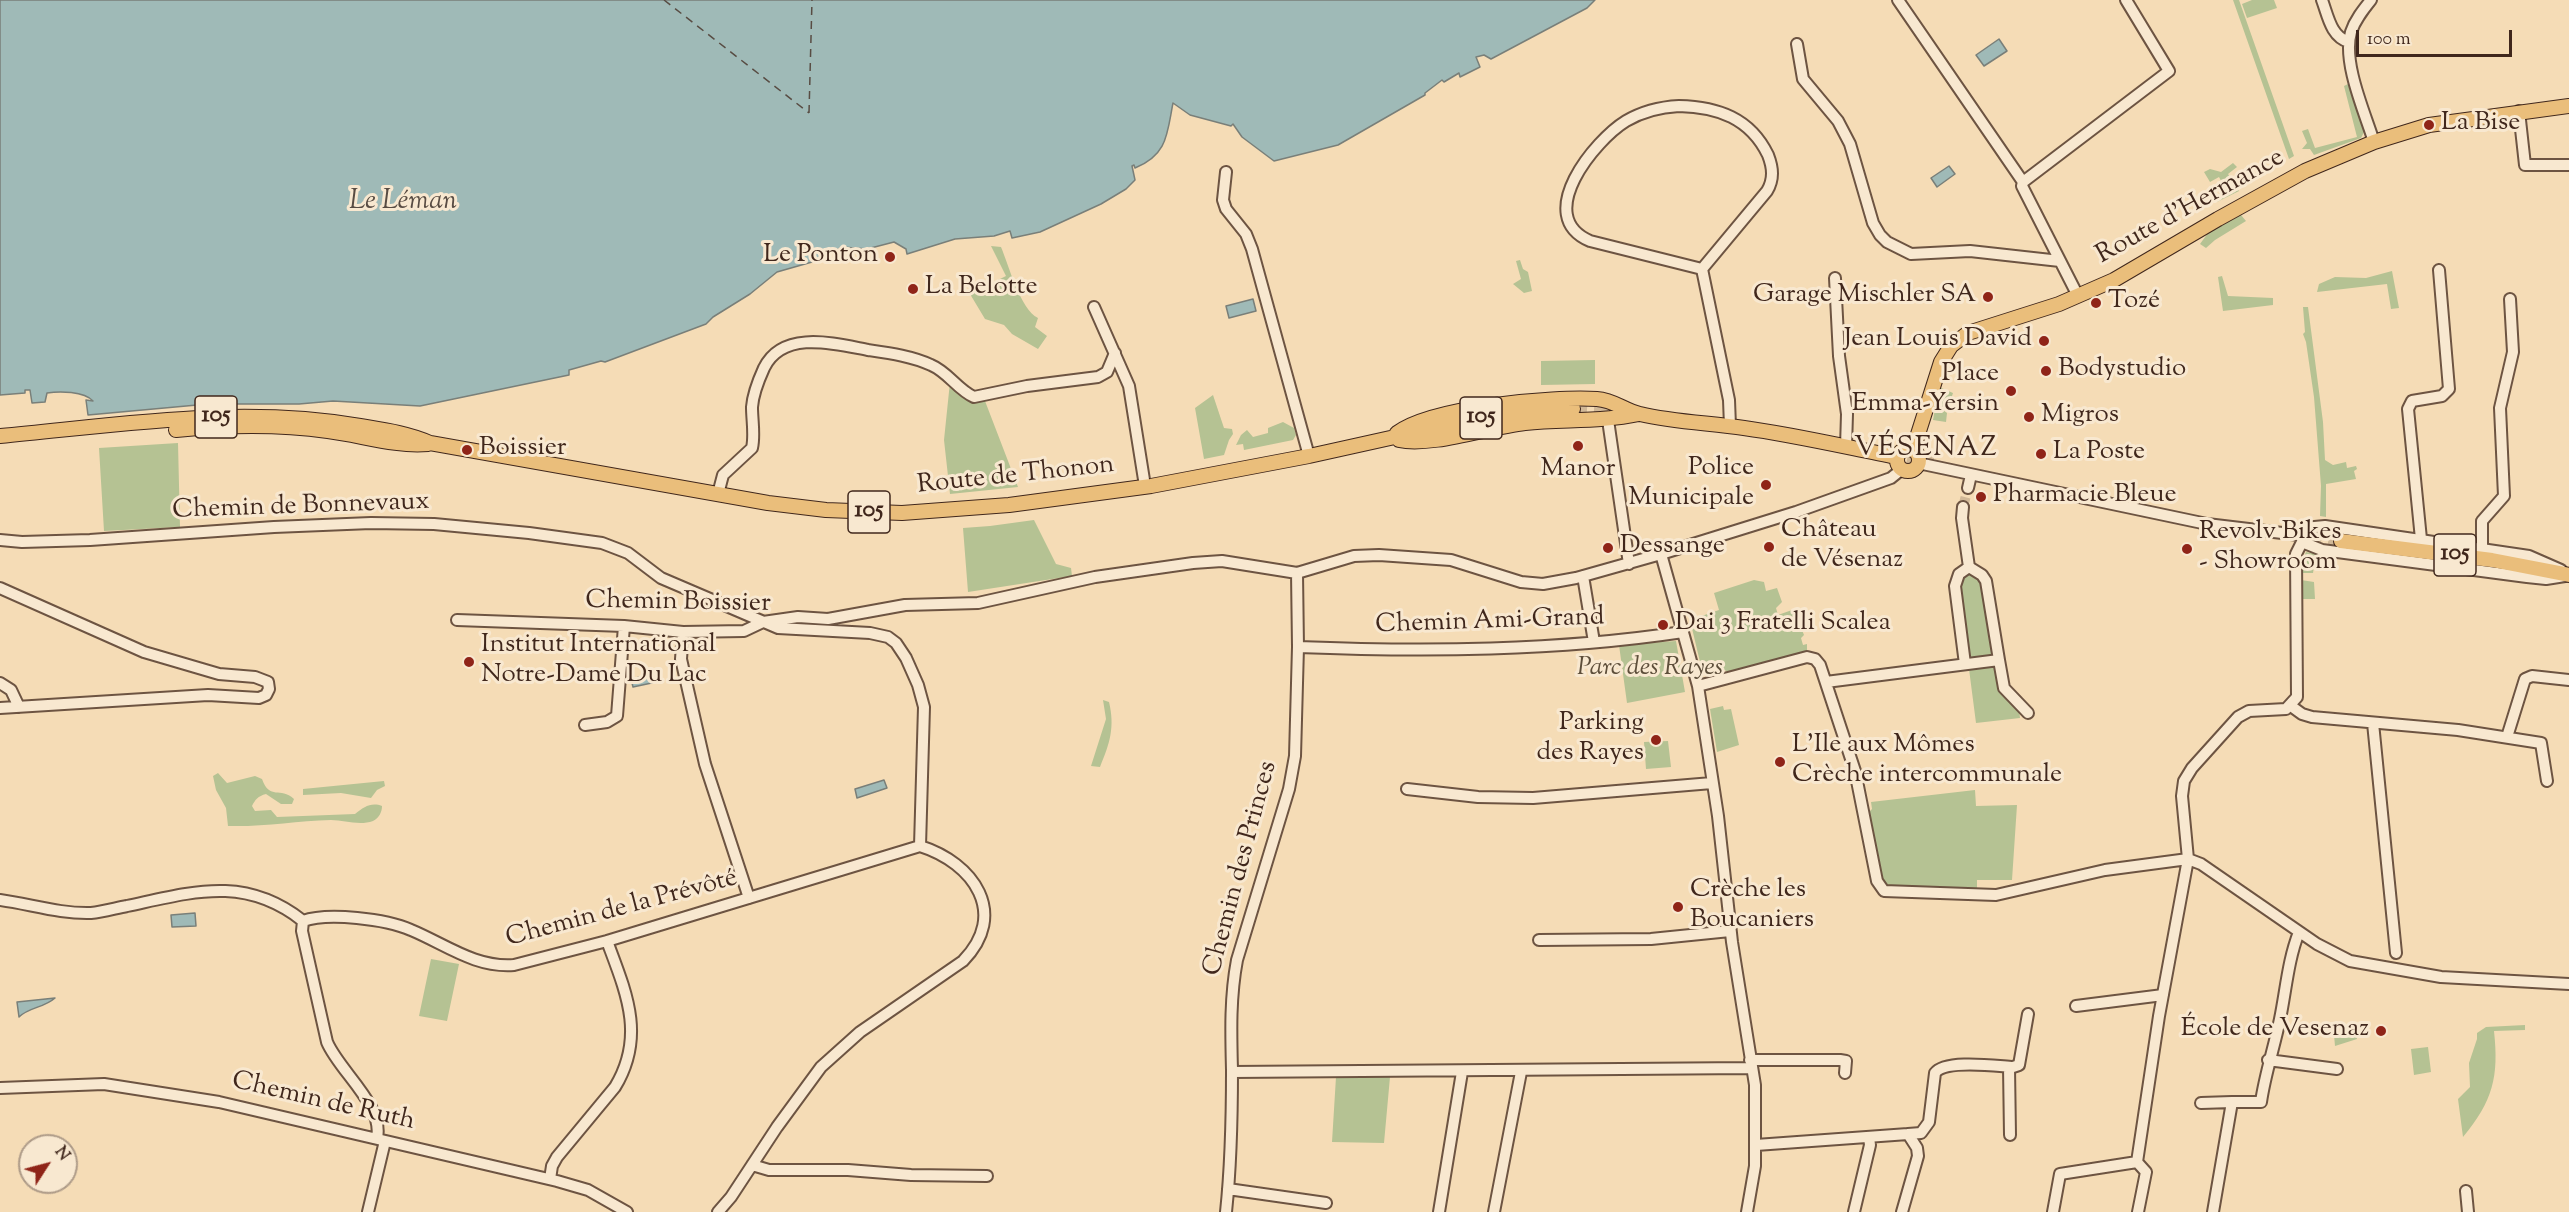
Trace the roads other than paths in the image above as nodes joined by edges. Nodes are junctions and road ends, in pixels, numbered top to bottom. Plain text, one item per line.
1 (1898, 0) edge
2 (2126, 0) edge
3 (2322, 0) edge
4 (2371, 0) edge
5 (2349, 42) junction
6 (1797, 44) dead end
7 (2569, 106) edge
8 (2520, 111) junction
9 (2374, 142) junction
10 (2569, 165) edge
11 (1226, 172) dead end
12 (2023, 182) junction
13 (2061, 261) junction
14 (1702, 269) junction
15 (2439, 270) dead end
16 (1834, 278) dead end
17 (2078, 296) junction
18 (2510, 299) dead end
19 (1094, 307) dead end
20 (1115, 353) junction
21 (1608, 400) junction
22 (1573, 409) tunnel mouth
23 (1639, 414) junction
24 (1608, 420) junction
25 (1730, 426) junction
26 (0, 436) edge
27 (1391, 438) junction
28 (430, 444) junction
29 (0, 445) edge
30 (1846, 447) junction
31 (1309, 456) junction
32 (1916, 456) junction
33 (1899, 463) junction
34 (1971, 475) junction
35 (1145, 486) junction
36 (1968, 488) tunnel mouth
37 (718, 494) junction
38 (1963, 507) tunnel mouth
39 (2421, 539) junction
40 (0, 540) edge
41 (2303, 540) junction
42 (2341, 541) tunnel mouth
43 (2482, 548) junction
44 (1661, 554) junction
45 (1629, 564) junction
46 (1969, 567) junction
47 (1297, 573) junction
48 (2569, 575) edge
49 (1583, 576) junction
50 (0, 588) edge
51 (457, 620) dead end
52 (762, 622) junction
53 (624, 626) junction
54 (683, 632) junction
55 (1683, 632) junction
56 (1594, 642) junction
57 (1298, 647) junction
58 (1999, 660) junction
59 (1965, 664) junction
60 (2569, 680) edge
61 (1826, 682) junction
62 (0, 683) edge
63 (1698, 686) junction
64 (2291, 706) junction
65 (19, 707) junction
66 (0, 708) edge
67 (2028, 713) dead end
68 (2373, 723) junction
69 (585, 725) dead end
70 (2507, 737) junction
71 (2547, 781) dead end
72 (1712, 783) junction
73 (1407, 789) dead end
74 (920, 846) junction
75 (2188, 859) junction
76 (749, 898) junction
77 (0, 900) edge
78 (303, 921) junction
79 (1730, 931) junction
80 (2299, 932) junction
81 (1539, 940) dead end
82 (607, 941) junction
83 (2396, 953) dead end
84 (2569, 984) edge
85 (2163, 995) junction
86 (2076, 1006) dead end
87 (2028, 1014) dead end
88 (2268, 1060) junction
89 (1750, 1064) junction
90 (2019, 1066) junction
91 (2337, 1069) dead end
92 (1232, 1072) junction
93 (1462, 1072) junction
94 (1521, 1072) junction
95 (1845, 1072) dead end
96 (0, 1088) edge
97 (2232, 1102) junction
98 (2201, 1103) dead end
99 (1908, 1134) junction
100 (2010, 1135) dead end
101 (1869, 1137) junction
102 (381, 1139) junction
103 (1756, 1145) junction
104 (2137, 1162) junction
105 (752, 1165) junction
106 (987, 1176) dead end
107 (550, 1179) junction
108 (1228, 1190) junction
109 (2466, 1191) dead end
110 (1326, 1203) dead end
111 (368, 1212) edge
112 (627, 1212) edge
113 (718, 1212) edge
114 (1226, 1212) edge
115 (1439, 1212) edge
116 (1494, 1212) edge
117 (1747, 1212) edge
118 (1854, 1212) edge
119 (1902, 1212) edge
120 (2053, 1212) edge
121 (2138, 1212) edge
122 (2213, 1212) edge
123 (2468, 1212) edge

1 - 12 street
2 - 12 street
3 - 5 street
4 - 5 street
5 - 9 street
6 - 13 street
7 - 8 main road, Route d'Hermance
8 - 9 main road, Route d'Hermance
8 - 10 street
9 - 17 main road, Route d'Hermance
11 - 31 street
12 - 13 street
13 - 17 street
14 - 14 street
14 - 25 street
15 - 39 street
16 - 30 street
17 - 32 main road, Route d'Hermance
18 - 43 street
19 - 20 street
20 - 35 street
20 - 37 street
21 - 23 main road, Route de Thonon / 105
21 - 24 main road
21 - 27 main road, Route de Thonon / 105
22 - 27 main road, 105
23 - 24 main road, Route de Thonon / 105
23 - 25 main road, Route de Thonon / 105
24 - 27 main road, Route de Thonon / 105
24 - 45 street
25 - 30 main road, Route de Thonon / 105
26 - 28 main road, Route de Thonon / 105
27 - 31 main road, Route de Thonon / 105
28 - 29 main road, Route de Thonon / 105
28 - 37 main road, Route de Thonon / 105
30 - 33 main road, Route de Thonon / 105
31 - 35 main road, Route de Thonon / 105
32 - 33 main road
32 - 33 main road
32 - 34 street
33 - 44 street
34 - 36 street
34 - 41 street
35 - 37 main road, Route de Thonon / 105
38 - 46 street
39 - 41 street
39 - 43 street
40 - 52 street, Chemin de Bonnevaux
41 - 48 street
41 - 64 street
42 - 48 main road, 105
43 - 48 street
44 - 45 street
44 - 55 street
45 - 49 street
46 - 58 street
46 - 59 street
47 - 49 street
47 - 52 street
47 - 57 street, Chemin des Princes
49 - 56 street
50 - 65 street
51 - 53 street, Chemin Boissier
52 - 54 street, Chemin Boissier
52 - 74 street, Chemin Boissier
53 - 54 street, Chemin Boissier
53 - 69 street
54 - 76 street
55 - 56 street, Chemin Ami-Grand
55 - 63 street
56 - 57 street, Chemin Ami-Grand
57 - 92 street, Chemin des Princes
58 - 59 street
58 - 67 street
59 - 61 street
60 - 70 street
61 - 63 street
61 - 75 street
62 - 65 street
63 - 72 street
64 - 68 street
64 - 75 street
65 - 66 street
68 - 70 street
68 - 83 street
70 - 71 street
72 - 73 street
72 - 79 street
74 - 76 street, Chemin de la Prévôté
74 - 105 street
75 - 80 street
75 - 85 street
76 - 82 street, Chemin de la Prévôté
77 - 78 street
78 - 82 street, Chemin de la Prévôté
78 - 102 street
79 - 81 street
79 - 89 street
80 - 84 street
80 - 88 street
82 - 107 street
85 - 86 street
85 - 104 street
87 - 90 street
88 - 91 street
88 - 97 street
89 - 94 street
89 - 95 street
89 - 103 street
90 - 99 street
90 - 100 street
92 - 93 street
92 - 108 street, Chemin des Princes
93 - 94 street
93 - 115 street
94 - 116 street
96 - 102 street, Chemin de Ruth
97 - 98 street
97 - 122 street
99 - 101 street
99 - 119 street
101 - 103 street
101 - 118 street
102 - 107 street, Chemin de Ruth
102 - 111 street
103 - 117 street
104 - 120 street
104 - 121 street
105 - 106 street
105 - 113 street
107 - 112 street, Chemin de Ruth
108 - 110 street
108 - 114 street, Chemin des Princes
109 - 123 street

